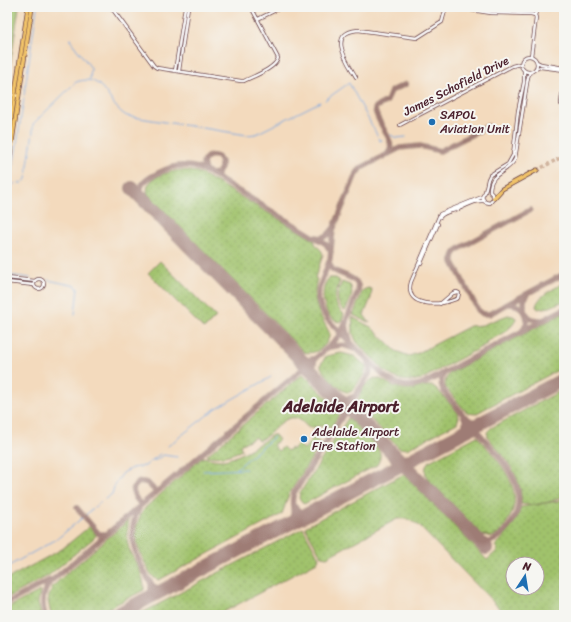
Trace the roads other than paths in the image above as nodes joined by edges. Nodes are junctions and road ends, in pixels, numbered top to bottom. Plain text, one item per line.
1 (28, 7) edge
2 (32, 7) edge
3 (111, 7) edge
4 (185, 7) edge
5 (188, 7) edge
6 (252, 7) edge
7 (282, 7) edge
8 (446, 7) edge
9 (451, 7) edge
10 (538, 7) edge
11 (535, 15) junction
12 (258, 19) junction
13 (531, 56) junction
14 (537, 62) junction
15 (520, 64) junction
16 (536, 69) junction
17 (175, 71) junction
18 (179, 71) junction
19 (524, 71) junction
20 (564, 71) edge
21 (530, 72) junction
22 (356, 77) dead end
23 (564, 77) edge
24 (7, 94) edge
25 (17, 96) junction
26 (560, 104) dead end
27 (400, 125) dead end
28 (7, 146) edge
29 (538, 170) tunnel mouth
30 (7, 175) edge
31 (485, 192) junction
32 (490, 192) junction
33 (482, 197) junction
34 (494, 198) junction
35 (483, 201) junction
36 (417, 269) junction
37 (7, 278) edge
38 (34, 281) junction
39 (7, 282) edge
40 (34, 285) junction
41 (440, 304) junction

1 - 25 main road
2 - 25 main road
3 - 17 street
4 - 17 street
5 - 18 street
6 - 12 street
7 - 12 street
8 - 22 street
9 - 11 street
10 - 11 street
11 - 13 street
12 - 18 street
13 - 14 street
13 - 15 street
14 - 16 street
14 - 20 street
15 - 19 street
15 - 27 street, James Schofield Drive
16 - 20 street
16 - 21 street
17 - 18 street
19 - 21 street
19 - 31 street
21 - 32 street
23 - 26 street
24 - 25 street
25 - 28 main road
25 - 30 main road
29 - 34 main road
31 - 32 street
31 - 33 street
32 - 34 street
33 - 35 street
33 - 36 street
34 - 35 street
35 - 36 street
36 - 41 street
37 - 38 street
38 - 40 street
38 - 40 street
39 - 40 street
41 - 41 street

